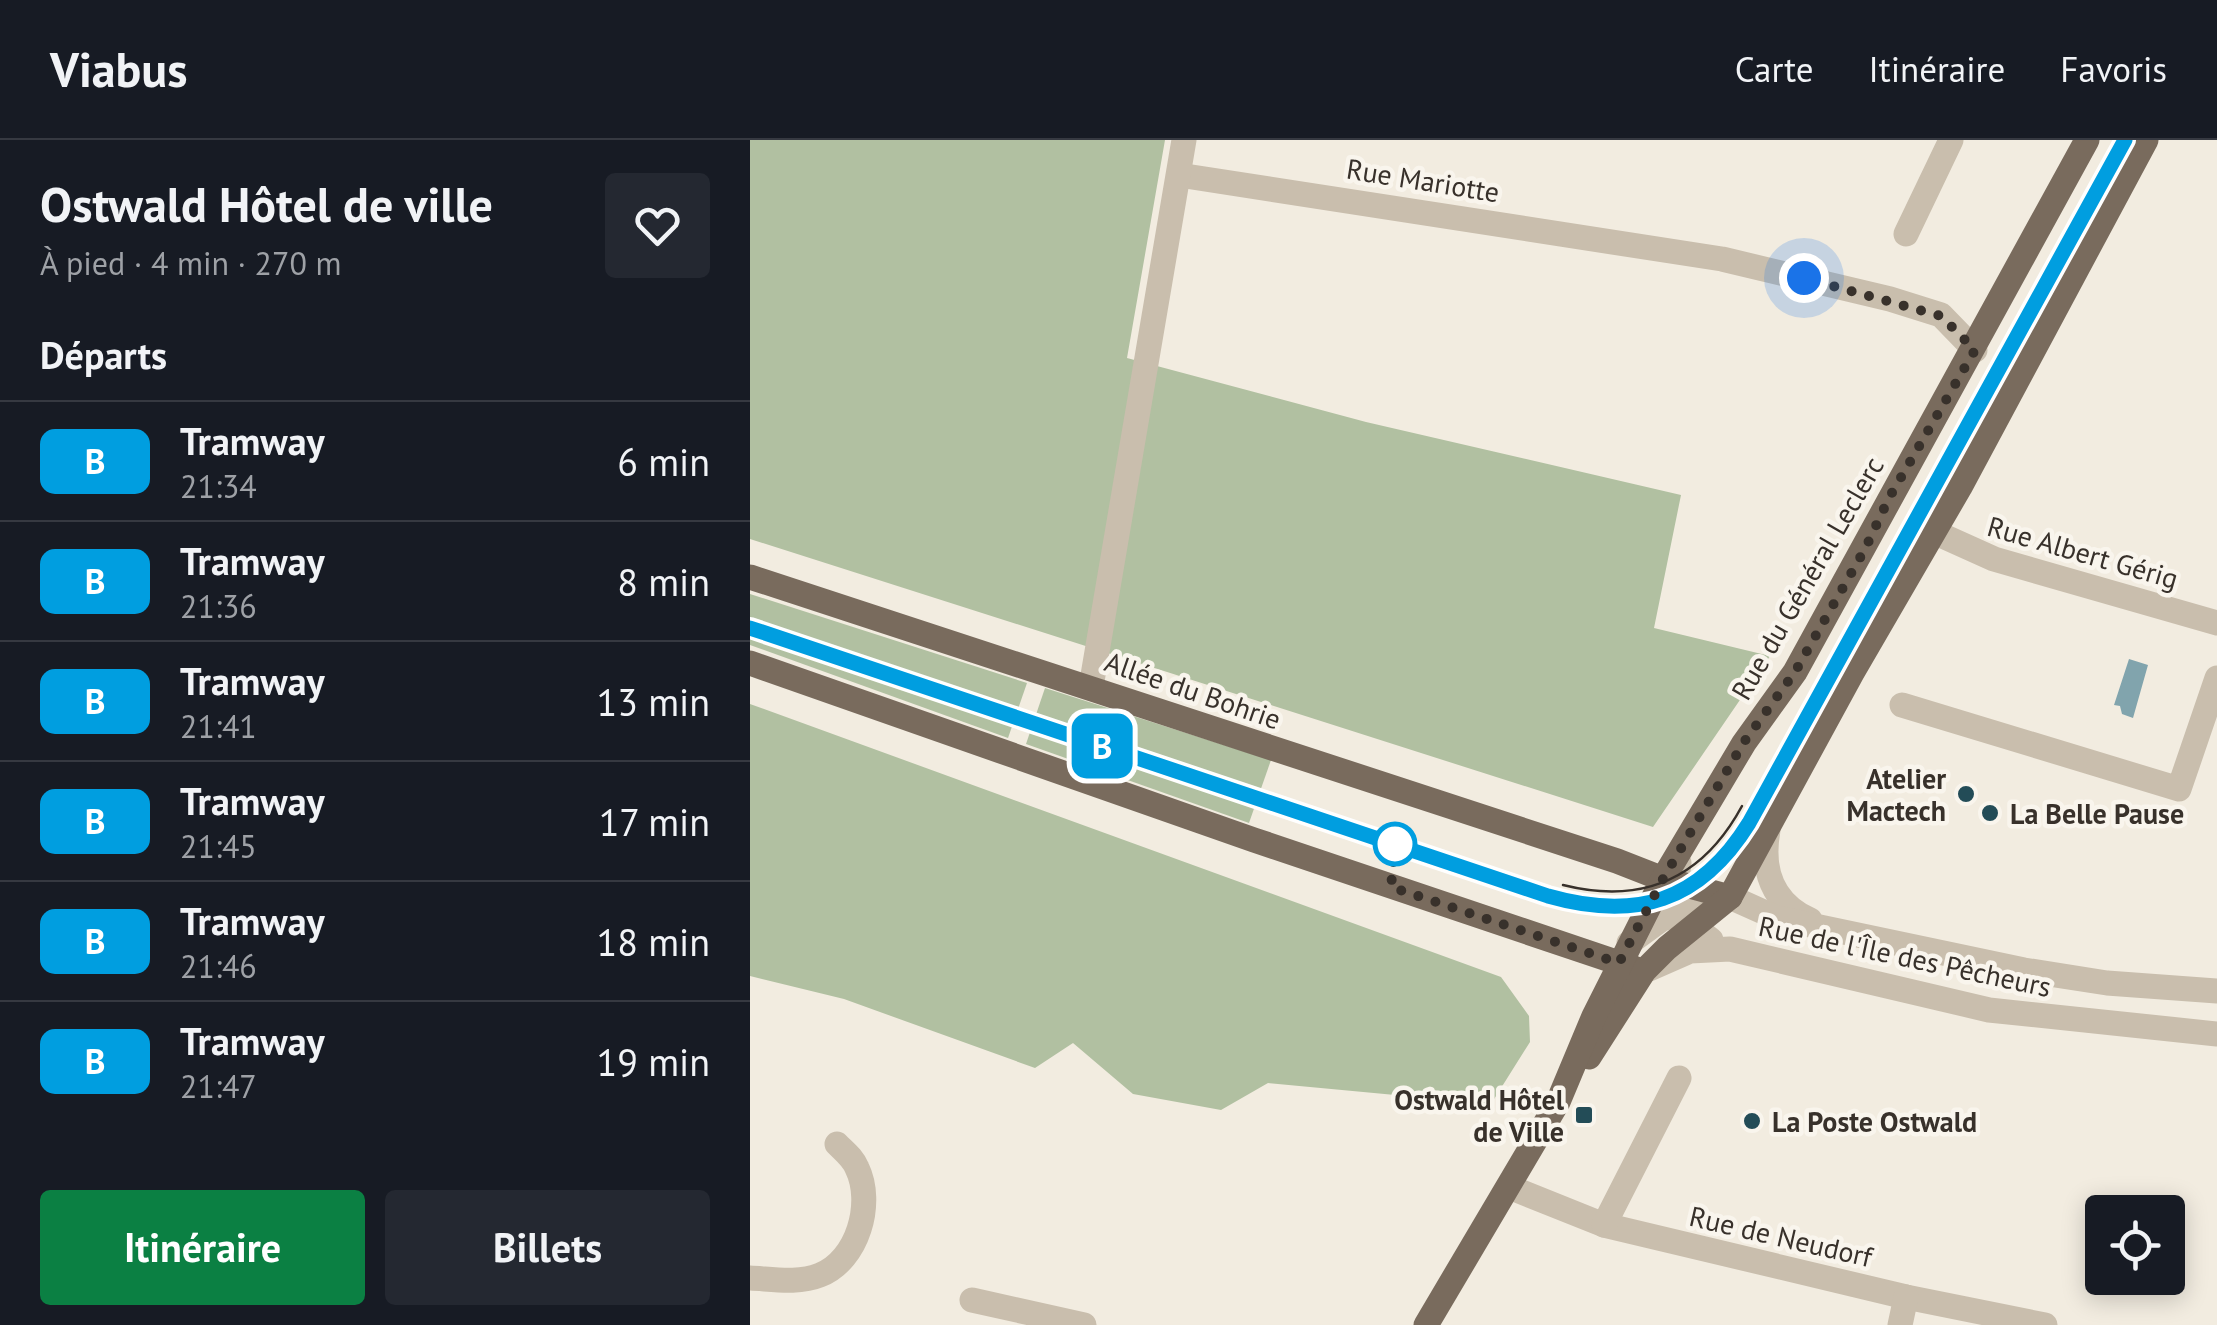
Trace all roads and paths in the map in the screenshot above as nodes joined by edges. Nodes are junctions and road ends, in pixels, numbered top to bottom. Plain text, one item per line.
1 (1184, 140) edge
2 (1950, 140) edge
3 (2088, 140) edge
4 (2146, 140) edge
5 (1179, 175) junction
6 (1906, 234) dead end
7 (1975, 350) junction
8 (1934, 532) junction
9 (750, 577) edge
10 (2217, 623) edge
11 (750, 663) edge
12 (2217, 678) edge
13 (1091, 687) junction
14 (1902, 705) dead end
15 (1768, 830) junction
16 (1687, 840) junction
17 (1617, 861) junction
18 (1670, 881) junction
19 (1732, 902) junction
20 (1689, 918) junction
21 (1828, 927) junction
22 (1562, 945) junction
23 (1730, 949) junction
24 (1624, 953) junction
25 (1644, 971) junction
26 (2217, 991) edge
27 (1594, 1016) junction
28 (2217, 1034) edge
29 (1679, 1078) dead end
30 (1558, 1102) junction
31 (837, 1144) dead end
32 (1509, 1188) junction
33 (1604, 1225) junction
34 (750, 1278) edge
35 (1906, 1296) junction
36 (972, 1300) dead end
37 (1084, 1325) edge
38 (1426, 1325) edge
39 (1900, 1325) edge
40 (2045, 1325) edge

1 - 5 street
2 - 6 street
3 - 7 main road, Rue du Général Leclerc
4 - 8 main road
5 - 7 street, Rue Mariotte
5 - 13 street
7 - 16 main road, Rue du Général Leclerc
8 - 10 street, Rue Albert Gérig
8 - 15 main road
9 - 13 main road, Allée du Bohrie
11 - 22 main road
12 - 14 street
13 - 17 main road, Allée du Bohrie
15 - 19 main road
15 - 21 street, Rue de l'Île des Pêcheurs
16 - 17 main road, Allée du Bohrie
16 - 18 street
17 - 18 main road, Allée du Bohrie
18 - 19 main road, Allée du Bohrie
18 - 20 street
18 - 24 main road
19 - 20 main road
19 - 21 street, Rue de l'Île des Pêcheurs
20 - 23 street
20 - 24 street
20 - 25 main road
21 - 26 street, Rue de l'Île des Pêcheurs
22 - 24 main road
22 - 27 main road
23 - 25 street, Rue de l'Île des Pêcheurs
23 - 28 street, Rue de l'Île des Pêcheurs
24 - 25 main road
24 - 27 main road
25 - 30 main road
27 - 30 main road
29 - 33 street
30 - 32 main road
31 - 34 street
32 - 33 street, Rue de Neudorf
32 - 38 main road
33 - 35 street, Rue de Neudorf
35 - 39 street
35 - 40 street, Rue de Neudorf
36 - 37 street

